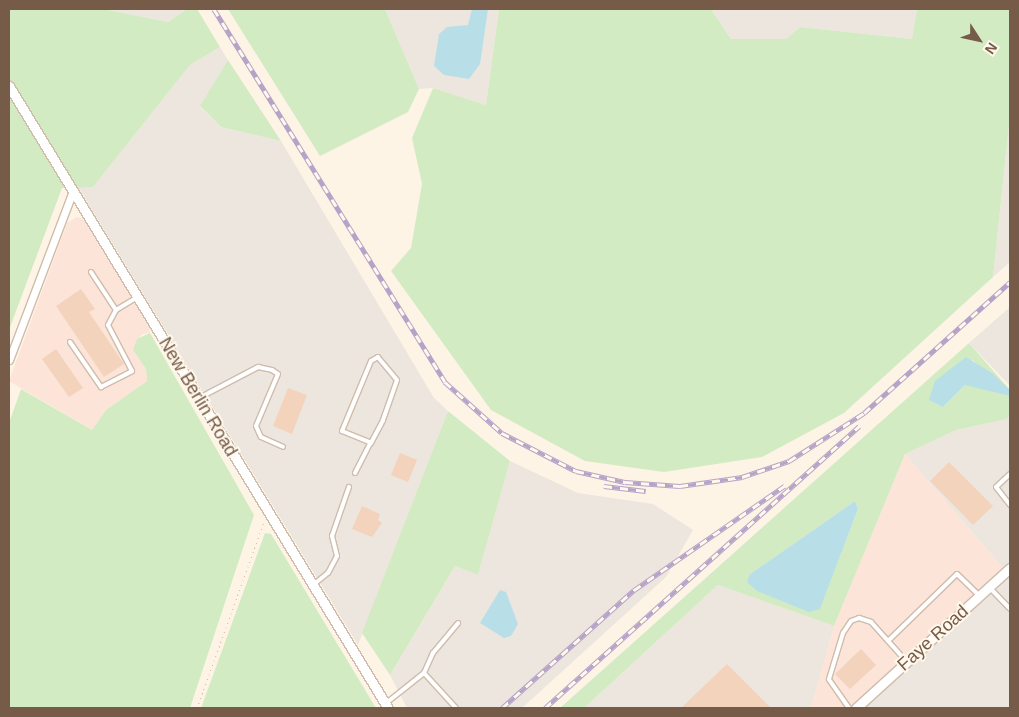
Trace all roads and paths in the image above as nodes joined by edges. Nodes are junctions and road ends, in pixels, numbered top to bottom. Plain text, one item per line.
1 (9, 86) edge
2 (73, 191) junction
3 (91, 272) dead end
4 (138, 297) junction
5 (116, 310) junction
6 (70, 342) dead end
7 (9, 360) edge
8 (199, 398) junction
9 (371, 442) junction
10 (283, 447) dead end
11 (355, 473) dead end
12 (1010, 474) edge
13 (349, 487) dead end
14 (1010, 505) edge
15 (267, 512) junction
16 (1010, 568) edge
17 (313, 585) junction
18 (989, 587) junction
19 (980, 596) junction
20 (1010, 608) edge
21 (458, 623) dead end
22 (888, 642) junction
23 (906, 662) junction
24 (424, 673) junction
25 (387, 706) edge
26 (197, 708) edge
27 (456, 708) edge
28 (849, 708) edge
29 (856, 708) edge

1 - 2 street, New Berlin Road
2 - 4 street, New Berlin Road
2 - 7 street
3 - 5 lane
4 - 5 lane
4 - 8 street, New Berlin Road
5 - 6 lane
8 - 10 lane
8 - 15 street, New Berlin Road
9 - 9 lane
9 - 11 lane
12 - 14 lane
13 - 17 lane
15 - 17 street, New Berlin Road
15 - 26 path
16 - 18 street, Faye Road
17 - 25 street, New Berlin Road
18 - 19 street, Faye Road
18 - 20 lane
19 - 22 lane
19 - 23 street, Faye Road
21 - 24 lane
22 - 23 lane
22 - 28 lane
23 - 29 street, Faye Road
24 - 25 lane
24 - 27 lane

